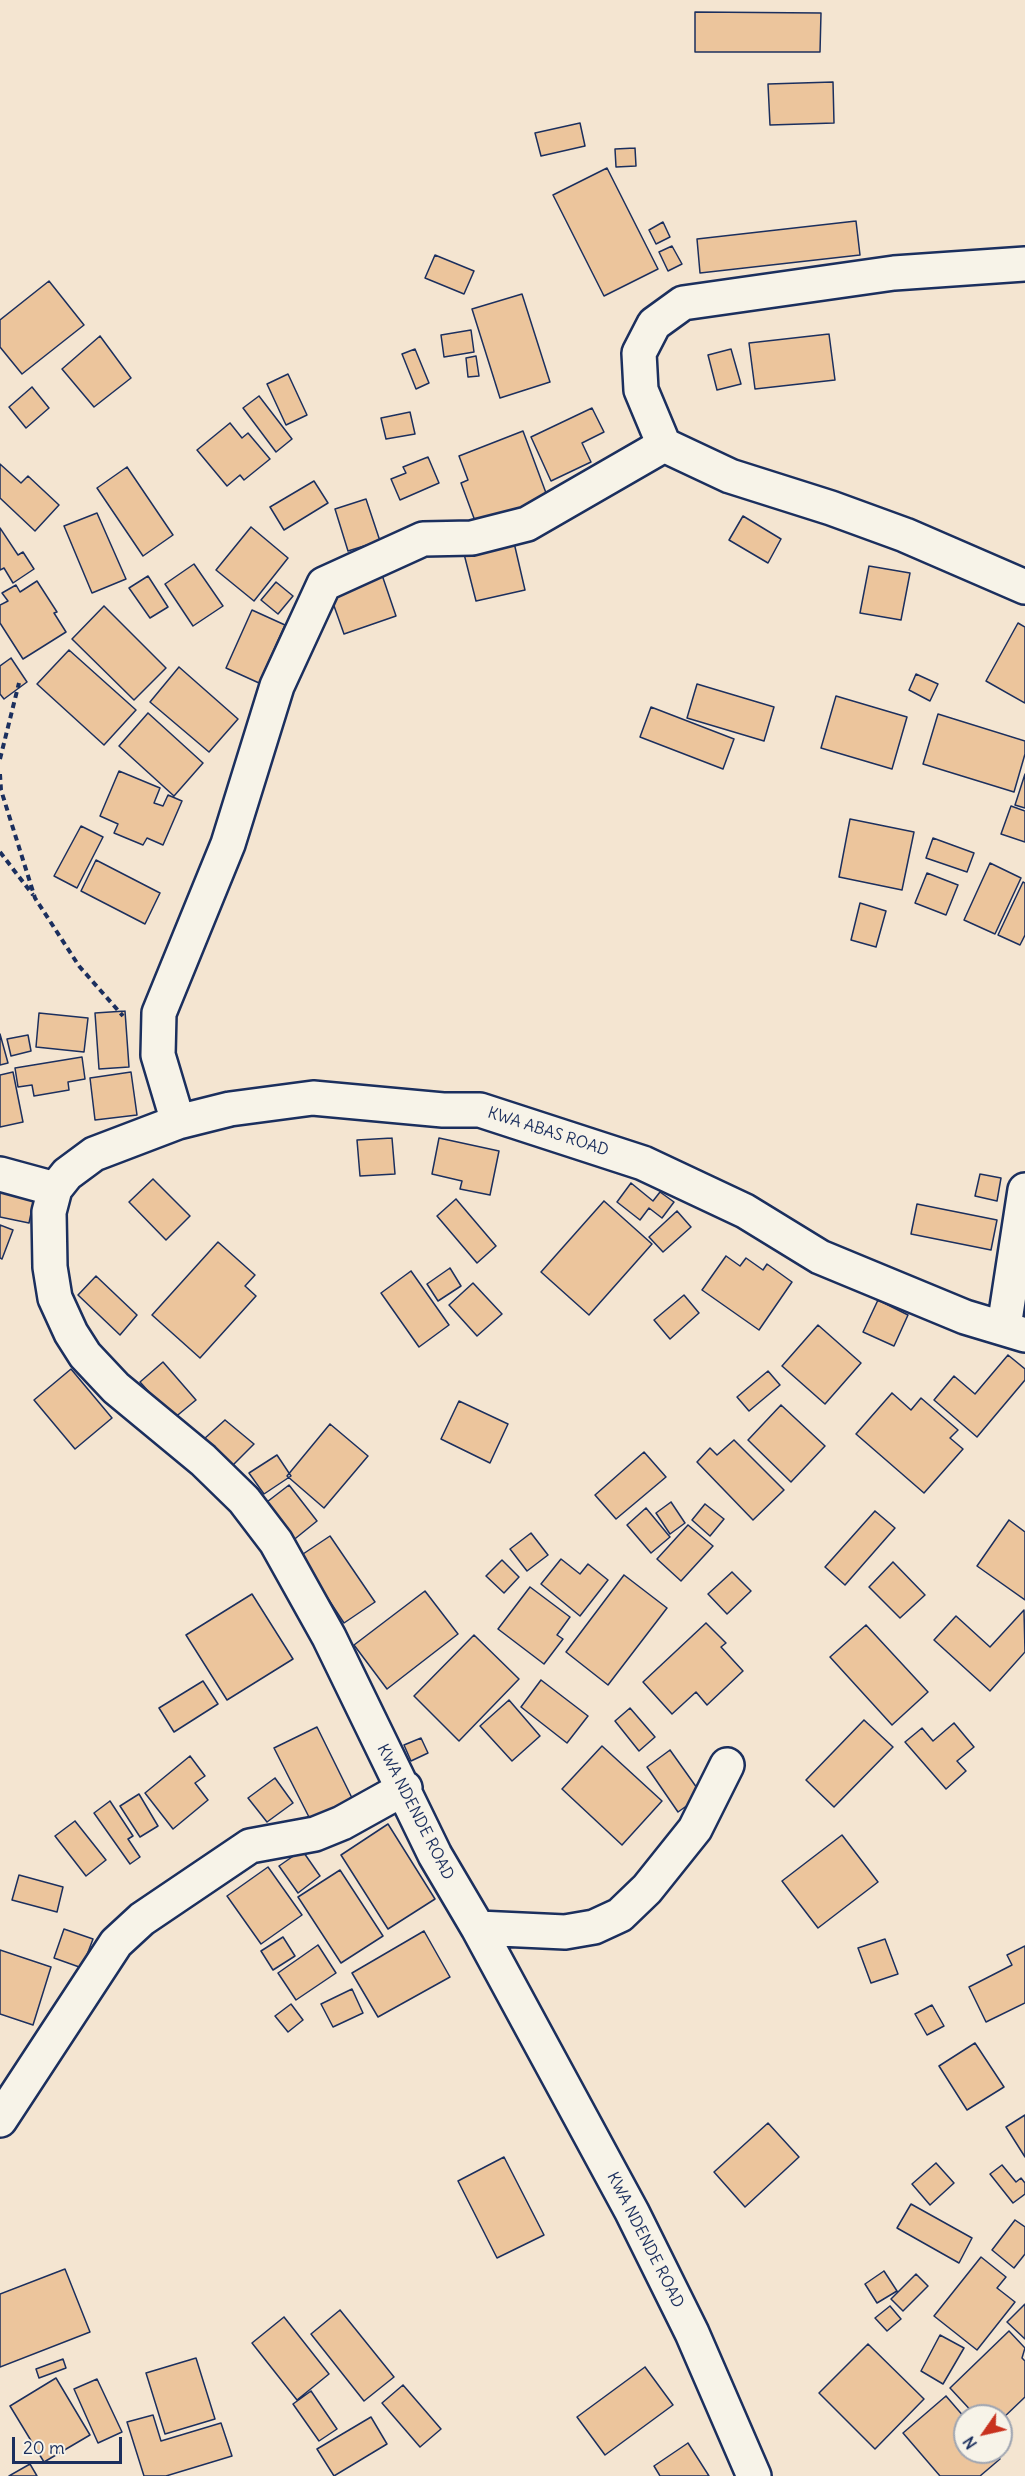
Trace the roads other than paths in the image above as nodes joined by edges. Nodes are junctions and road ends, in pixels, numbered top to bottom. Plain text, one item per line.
1 (1025, 264) edge
2 (664, 445) junction
3 (1025, 587) edge
4 (178, 1122) junction
5 (0, 1174) edge
6 (55, 1189) junction
7 (1025, 1190) edge
8 (1014, 1331) edge
9 (728, 1765) dead end
10 (405, 1788) junction
11 (478, 1928) junction
12 (0, 2120) edge
13 (754, 2476) edge

1 - 2 street
2 - 3 street
2 - 4 street
4 - 6 street, KWA ABAS ROAD
4 - 8 street, KWA ABAS ROAD
5 - 6 street
6 - 10 street, KWA NDENDE ROAD
7 - 8 street
9 - 11 street
10 - 11 street, KWA NDENDE ROAD
10 - 12 street
11 - 13 street, KWA NDENDE ROAD

